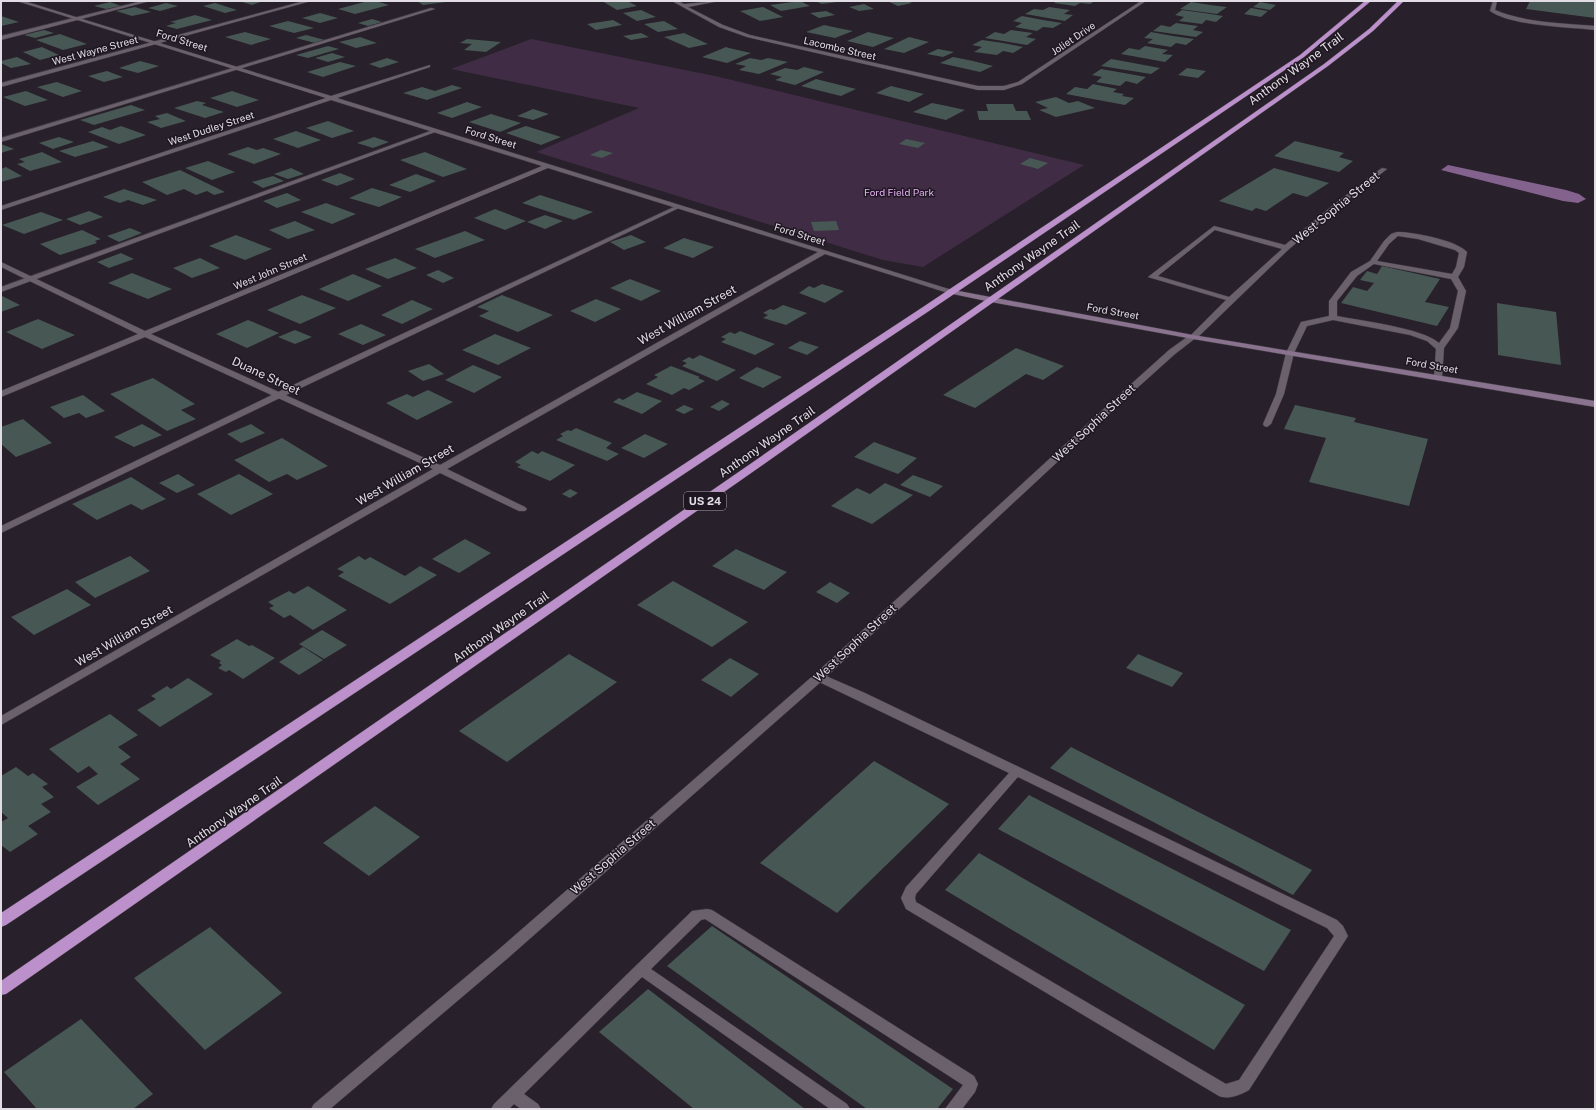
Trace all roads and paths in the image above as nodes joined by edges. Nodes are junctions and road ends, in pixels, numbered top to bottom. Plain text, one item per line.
1 (19, 1) edge
2 (148, 1) edge
3 (309, 1) edge
4 (674, 1) edge
5 (717, 1) edge
6 (1144, 1) edge
7 (1368, 1) edge
8 (1401, 1) edge
9 (1495, 1) edge
10 (683, 6) junction
11 (433, 8) dead end
12 (75, 19) junction
13 (1595, 28) edge
14 (1, 38) edge
15 (154, 43) junction
16 (428, 66) dead end
17 (238, 69) junction
18 (1, 85) edge
19 (1009, 87) joint
20 (331, 98) junction
21 (435, 131) junction
22 (1, 140) edge
23 (547, 166) junction
24 (1384, 169) dead end
25 (678, 207) junction
26 (1, 208) edge
27 (1287, 248) junction
28 (823, 252) junction
29 (1373, 262) junction
30 (1, 264) edge
31 (1454, 277) junction
32 (32, 278) junction
33 (1, 290) edge
34 (951, 291) junction
35 (1229, 299) junction
36 (991, 300) junction
37 (1333, 318) junction
38 (145, 334) junction
39 (1193, 336) junction
40 (1440, 348) junction
41 (1290, 353) junction
42 (1438, 377) junction
43 (1, 394) edge
44 (280, 395) junction
45 (1595, 404) edge
46 (1267, 424) dead end
47 (440, 469) junction
48 (522, 509) dead end
49 (1, 530) edge
50 (819, 677) junction
51 (1, 721) edge
52 (1017, 771) junction
53 (1, 921) edge
54 (641, 969) junction
55 (1, 989) edge
56 (514, 1095) junction
57 (319, 1109) edge
58 (499, 1109) edge
59 (533, 1109) edge
60 (842, 1109) edge
61 (953, 1109) edge

1 - 12 street, Ford Street
2 - 12 street
3 - 15 street, West Wayne Street
4 - 10 street, Lacombe Street
5 - 10 street
6 - 19 street, Joliet Drive
7 - 34 highway, Anthony Wayne Trail
8 - 36 highway, Anthony Wayne Trail / US 24
9 - 13 street
10 - 19 street, Lacombe Street
11 - 17 street
12 - 14 street
12 - 15 street, Ford Street
15 - 17 street, Ford Street
15 - 18 street, West Wayne Street
16 - 20 street, West Dudley Street
17 - 20 street, Ford Street
17 - 22 street
20 - 21 street, Ford Street
20 - 26 street, West Dudley Street
21 - 23 street, Ford Street
21 - 32 street
23 - 25 street, Ford Street
23 - 38 street, West John Street
24 - 27 street, West Sophia Street
25 - 28 street, Ford Street
25 - 44 street
27 - 35 street, West Sophia Street
27 - 35 street
28 - 34 street, Ford Street
28 - 47 street, West William Street
29 - 31 street
29 - 31 street
29 - 37 street
30 - 32 street, Duane Street
31 - 40 street
32 - 33 street
32 - 38 street, Duane Street
34 - 36 main road, Ford Street
34 - 53 highway, Anthony Wayne Trail
35 - 39 street, West Sophia Street
36 - 39 main road, Ford Street
36 - 55 highway, Anthony Wayne Trail / US 24
37 - 40 street
37 - 41 street
38 - 43 street, West John Street
38 - 44 street, Duane Street
39 - 41 main road, Ford Street
39 - 50 street, West Sophia Street
40 - 42 street
41 - 42 main road, Ford Street
41 - 46 street
42 - 45 main road, Ford Street
44 - 47 street, Duane Street
44 - 49 street
47 - 48 street, Duane Street
47 - 51 street, West William Street
50 - 52 street
50 - 57 street, West Sophia Street
52 - 52 street
54 - 56 street
54 - 60 street
54 - 61 street
56 - 58 street
56 - 59 street

